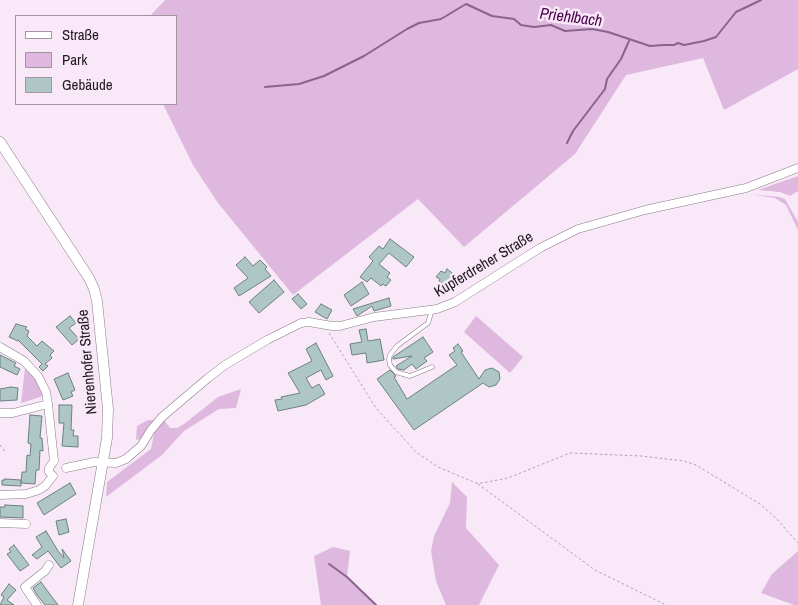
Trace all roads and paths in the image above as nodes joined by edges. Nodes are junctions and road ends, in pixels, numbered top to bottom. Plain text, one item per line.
1 (0, 142) edge
2 (798, 168) edge
3 (432, 310) junction
4 (327, 325) junction
5 (0, 347) edge
6 (432, 367) dead end
7 (48, 404) junction
8 (0, 414) edge
9 (0, 444) edge
10 (4, 454) dead end
11 (54, 461) junction
12 (104, 462) junction
13 (66, 468) junction
14 (53, 476) junction
15 (476, 483) junction
16 (0, 495) edge
17 (0, 523) edge
18 (26, 524) dead end
19 (798, 543) edge
20 (49, 565) dead end
21 (37, 605) edge
22 (78, 605) edge
23 (666, 605) edge

1 - 12 street, Nierenhofer Straße
2 - 3 street, Kupferdreher Straße
3 - 4 street, Kupferdreher Straße
3 - 6 lane
4 - 12 street, Kupferdreher Straße
4 - 15 path
5 - 7 street
7 - 8 street
7 - 11 street
9 - 10 path
11 - 13 street
11 - 14 street
12 - 13 street, Kupferdreher Straße
12 - 22 street, Nierenhofer Straße
13 - 14 street
14 - 16 street
15 - 19 path
15 - 23 path
17 - 18 street
20 - 21 street

